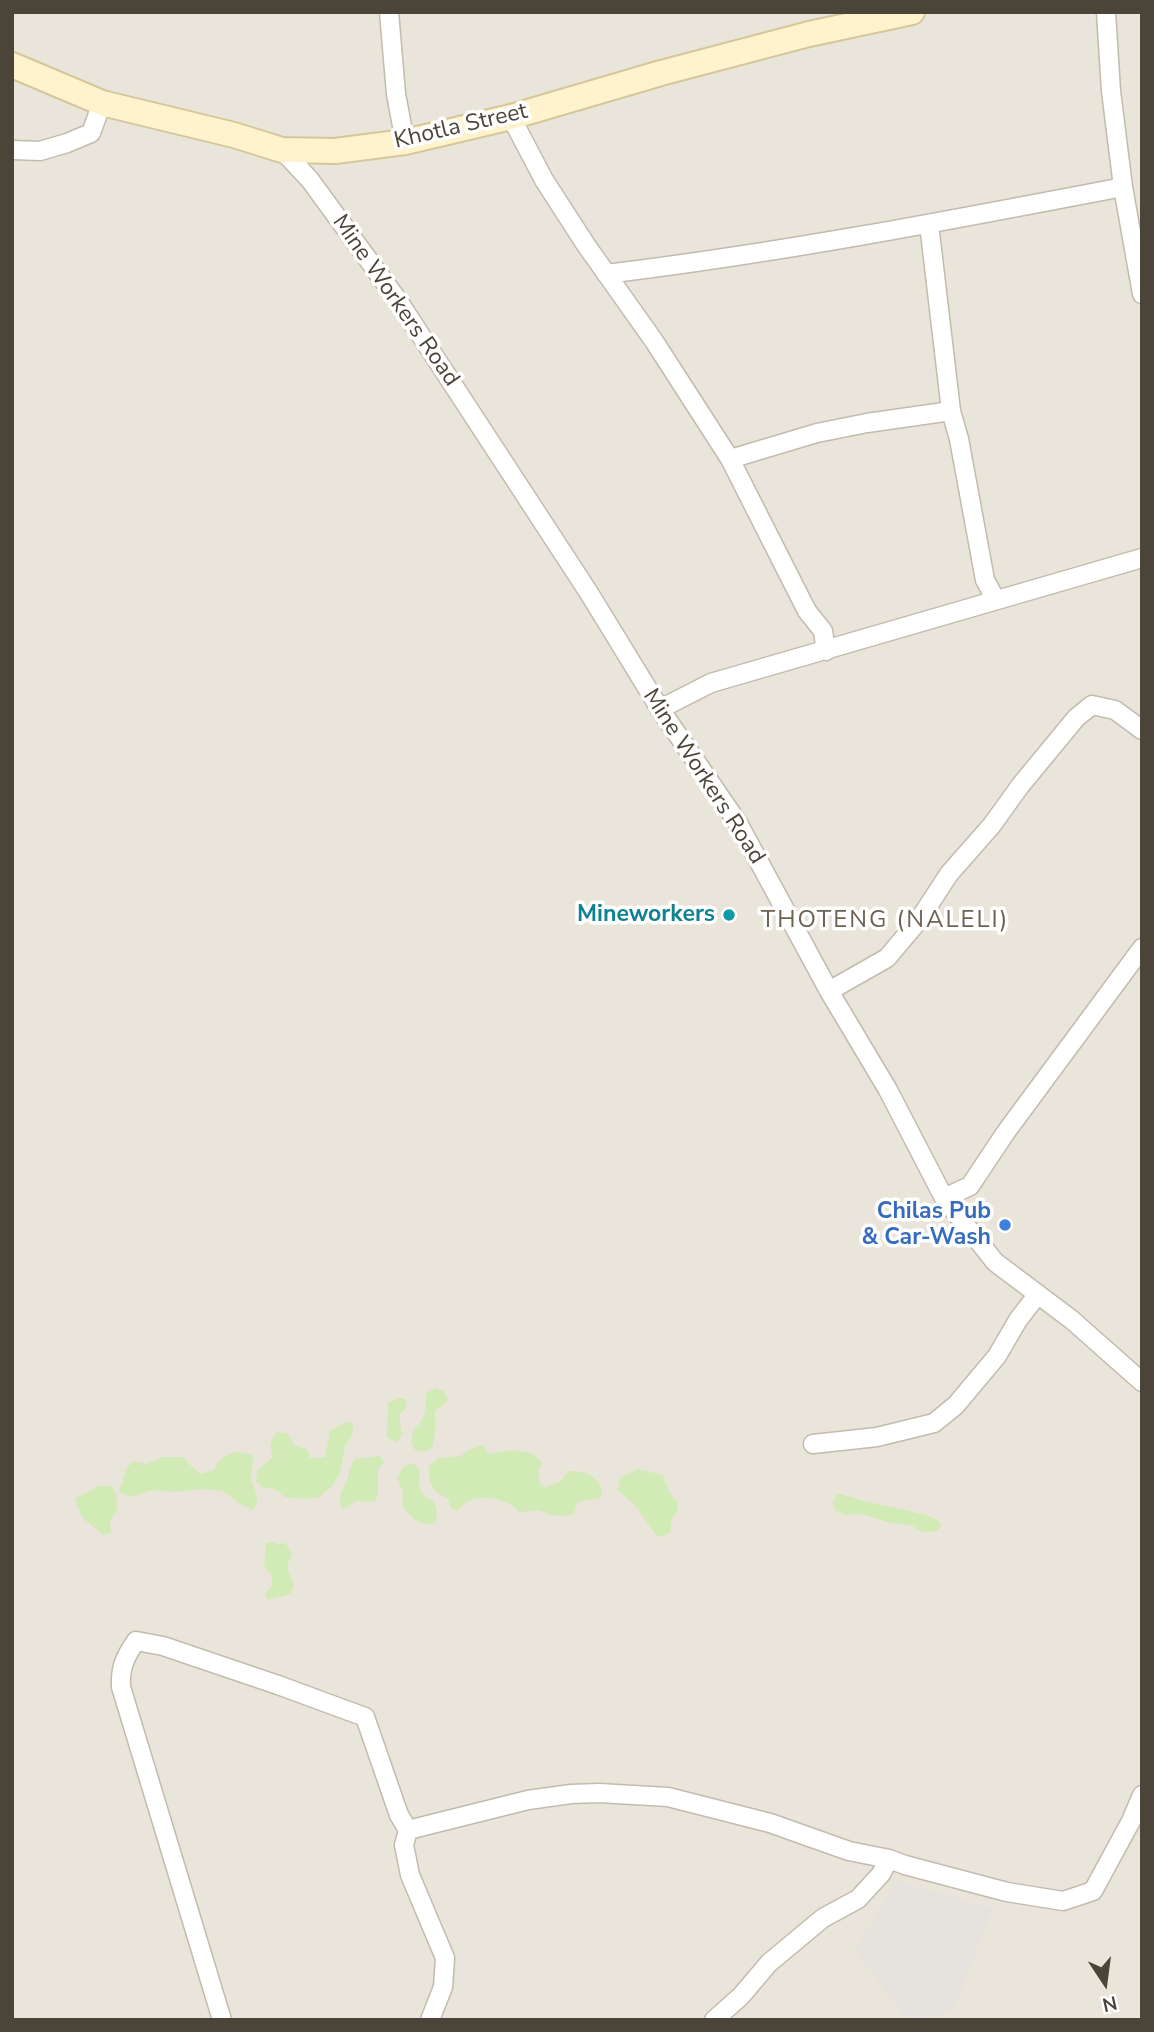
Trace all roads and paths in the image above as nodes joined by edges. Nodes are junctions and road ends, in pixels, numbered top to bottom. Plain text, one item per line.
1 (389, 12) edge
2 (912, 12) edge
3 (1106, 12) edge
4 (12, 65) edge
5 (102, 103) junction
6 (511, 117) junction
7 (405, 142) junction
8 (12, 150) edge
9 (282, 150) junction
10 (1123, 187) junction
11 (929, 224) junction
12 (606, 274) junction
13 (1142, 294) edge
14 (951, 411) junction
15 (730, 459) junction
16 (1142, 558) edge
17 (996, 600) junction
18 (826, 651) junction
19 (660, 709) junction
20 (1142, 730) edge
21 (1142, 948) edge
22 (829, 991) junction
23 (944, 1198) junction
24 (1038, 1294) junction
25 (1142, 1382) edge
26 (813, 1444) dead end
27 (1142, 1795) edge
28 (408, 1830) junction
29 (889, 1859) junction
30 (222, 2020) edge
31 (430, 2020) edge
32 (714, 2020) edge

1 - 7 street
2 - 6 street, Khotla Street
3 - 10 street
4 - 5 street, Khotla Street
5 - 8 street
5 - 9 street, Khotla Street
6 - 7 street, Khotla Street
6 - 12 street
7 - 9 street, Khotla Street
9 - 19 street, Mine Workers Road
10 - 11 street
10 - 13 street
11 - 12 street
11 - 14 street
12 - 15 street
14 - 15 street
14 - 17 street
15 - 18 street
16 - 17 street
17 - 18 street
18 - 19 street
19 - 22 street, Mine Workers Road
20 - 22 street
21 - 23 street
22 - 23 street, Mine Workers Road
23 - 24 street, Mine Workers Road
24 - 25 street, Mine Workers Road
24 - 26 street
27 - 29 street
28 - 29 street
28 - 30 street
28 - 31 street
29 - 32 street

